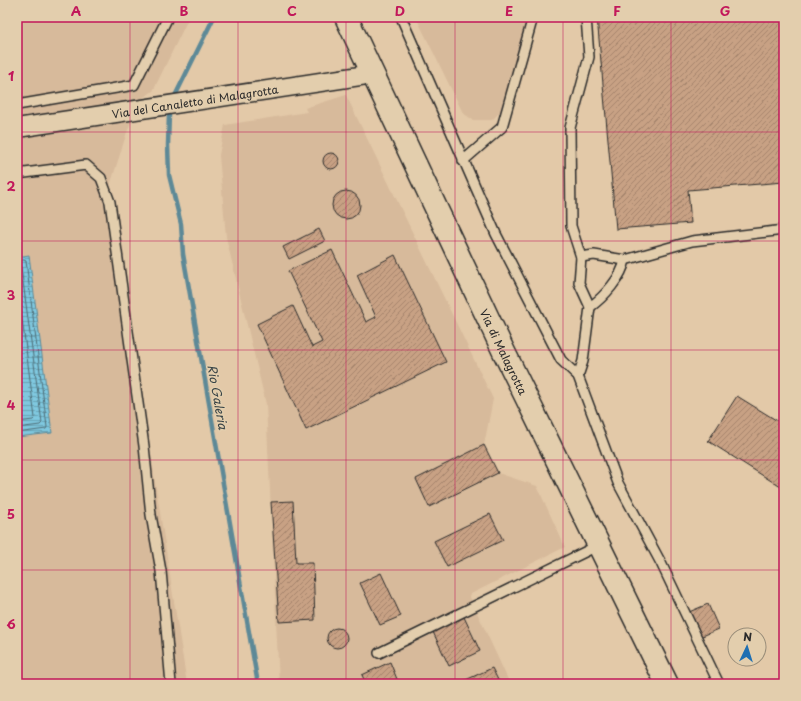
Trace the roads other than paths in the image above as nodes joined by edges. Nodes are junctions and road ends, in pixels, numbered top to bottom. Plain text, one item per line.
1 (168, 17) edge
2 (346, 17) edge
3 (401, 17) edge
4 (533, 17) edge
5 (586, 17) edge
6 (373, 74) junction
7 (17, 105) edge
8 (17, 128) edge
9 (463, 161) junction
10 (17, 174) edge
11 (784, 230) edge
12 (581, 257) junction
13 (625, 260) junction
14 (590, 307) junction
15 (578, 376) junction
16 (598, 545) junction
17 (379, 653) dead end
18 (171, 684) edge
19 (667, 684) edge
20 (718, 684) edge

1 - 7 lane
2 - 6 main road, Via di Malagrotta
3 - 9 lane
4 - 9 lane
5 - 12 lane
6 - 8 street, Via del Canaletto di Malagrotta
6 - 16 main road, Via di Malagrotta
9 - 15 lane
10 - 18 lane
11 - 13 lane
12 - 13 lane
12 - 14 lane
13 - 14 lane
14 - 15 lane
15 - 20 lane
16 - 17 lane
16 - 19 main road, Via di Malagrotta

